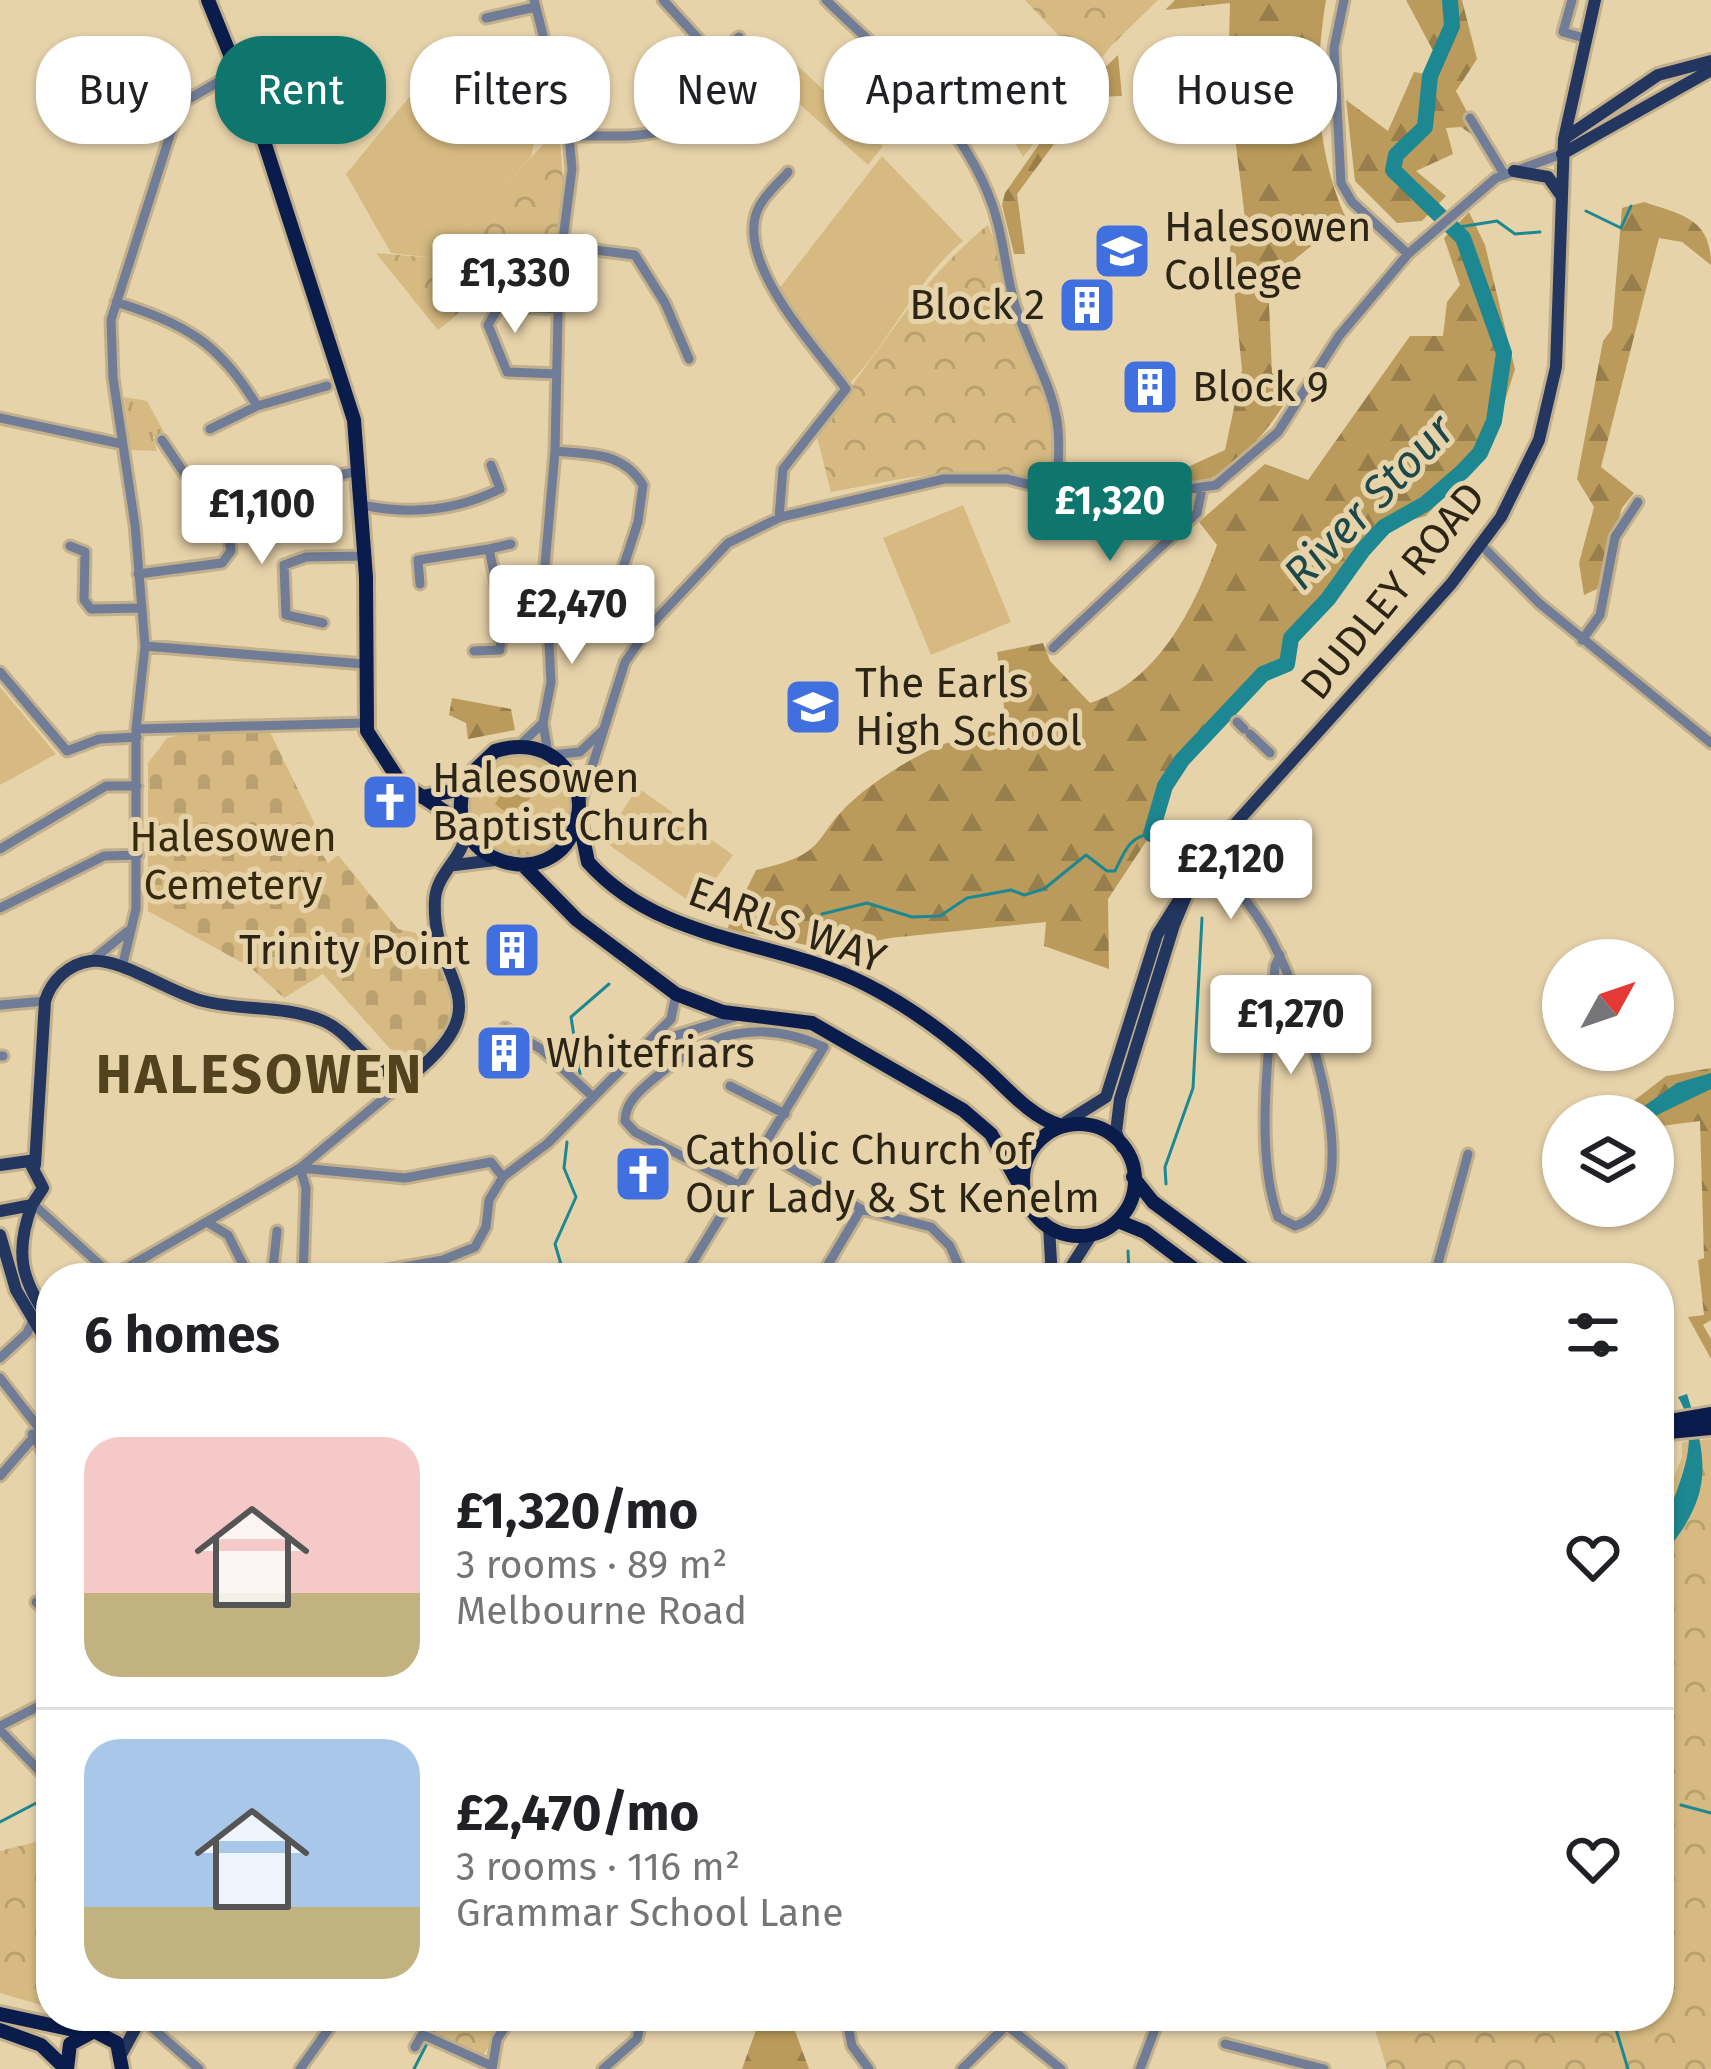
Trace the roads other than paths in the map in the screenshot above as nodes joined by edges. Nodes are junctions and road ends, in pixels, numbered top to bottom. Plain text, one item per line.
1 (208, 0) edge
2 (663, 0) edge
3 (826, 0) edge
4 (1344, 0) edge
5 (1572, 0) edge
6 (1595, 0) edge
7 (534, 4) edge
8 (486, 18) dead end
9 (1563, 32) junction
10 (224, 36) edge
11 (542, 36) edge
12 (696, 36) edge
13 (1584, 38) junction
14 (1558, 48) dead end
15 (1711, 66) edge
16 (1672, 70) junction
17 (215, 84) edge
18 (1573, 85) junction
19 (1680, 88) junction
20 (1602, 110) junction
21 (1470, 118) dead end
22 (1564, 139) junction
23 (264, 144) edge
24 (569, 144) edge
25 (1562, 154) junction
26 (788, 172) dead end
27 (1509, 172) junction
28 (1561, 195) junction
29 (563, 246) junction
30 (1408, 254) junction
31 (116, 302) junction
32 (558, 308) junction
33 (212, 328) dead end
34 (204, 340) junction
35 (688, 359) dead end
36 (556, 374) junction
37 (327, 386) dead end
38 (257, 406) junction
39 (0, 418) edge
40 (210, 429) dead end
41 (162, 440) dead end
42 (122, 444) junction
43 (555, 451) junction
44 (491, 465) dead end
45 (360, 471) junction
46 (1202, 489) junction
47 (260, 490) dead end
48 (1055, 494) junction
49 (1638, 502) dead end
50 (362, 505) junction
51 (779, 518) junction
52 (416, 543) dead end
53 (512, 544) dead end
54 (1481, 545) junction
55 (70, 546) dead end
56 (489, 549) junction
57 (364, 556) junction
58 (418, 560) junction
59 (138, 574) junction
60 (420, 584) dead end
61 (614, 595) dead end
62 (544, 605) junction
63 (142, 608) junction
64 (502, 611) junction
65 (272, 615) dead end
66 (286, 615) junction
67 (323, 622) dead end
68 (1582, 640) junction
69 (146, 646) junction
70 (1053, 648) dead end
71 (474, 651) dead end
72 (364, 664) junction
73 (0, 672) edge
74 (365, 723) junction
75 (543, 723) junction
76 (1244, 728) dead end
77 (602, 730) junction
78 (137, 733) junction
79 (1711, 743) edge
80 (519, 746) junction
81 (549, 754) junction
82 (1278, 760) junction
83 (467, 778) junction
84 (137, 786) junction
85 (422, 796) junction
86 (579, 811) junction
87 (465, 828) junction
88 (0, 849) edge
89 (138, 855) junction
90 (495, 860) junction
91 (1204, 863) junction
92 (523, 865) junction
93 (454, 866) junction
94 (1191, 884) junction
95 (3, 907) edge
96 (14, 920) dead end
97 (131, 927) junction
98 (1280, 956) junction
99 (91, 961) junction
100 (122, 968) junction
101 (676, 994) junction
102 (45, 1001) junction
103 (0, 1005) edge
104 (740, 1016) junction
105 (505, 1028) dead end
106 (833, 1032) junction
107 (643, 1046) junction
108 (824, 1047) junction
109 (411, 1076) junction
110 (730, 1086) dead end
111 (591, 1095) junction
112 (784, 1114) junction
113 (38, 1121) junction
114 (1063, 1123) junction
115 (1122, 1147) junction
116 (763, 1151) junction
117 (1468, 1154) dead end
118 (3, 1163) edge
119 (35, 1165) junction
120 (300, 1168) junction
121 (503, 1177) junction
122 (1133, 1177) junction
123 (742, 1187) junction
124 (35, 1202) junction
125 (1028, 1202) junction
126 (861, 1209) junction
127 (0, 1211) edge
128 (1118, 1221) junction
129 (210, 1224) junction
130 (1048, 1227) junction
131 (277, 1231) dead end
132 (0, 1235) edge
133 (1090, 1237) junction
134 (99, 1263) edge
135 (136, 1263) edge
136 (242, 1263) edge
137 (272, 1263) edge
138 (303, 1263) edge
139 (417, 1263) edge
140 (693, 1263) edge
141 (829, 1263) edge
142 (958, 1263) edge
143 (1051, 1263) edge
144 (1074, 1263) edge
145 (1187, 1263) edge
146 (1236, 1263) edge
147 (1438, 1263) edge
148 (36, 1294) edge
149 (33, 1320) junction
150 (36, 1325) edge
151 (0, 1358) edge
152 (0, 1378) edge
153 (1711, 1414) edge
154 (1674, 1420) edge
155 (1711, 1428) edge
156 (35, 1431) joint
157 (1674, 1432) edge
158 (0, 1476) edge
159 (36, 1708) edge
160 (0, 1728) edge
161 (36, 1766) edge
162 (0, 2014) edge
163 (36, 2021) edge
164 (0, 2030) edge
165 (82, 2031) edge
166 (136, 2031) edge
167 (157, 2031) edge
168 (327, 2031) edge
169 (502, 2031) edge
170 (639, 2031) edge
171 (849, 2031) edge
172 (1001, 2031) edge
173 (1012, 2031) edge
174 (1155, 2031) edge
175 (87, 2032) junction
176 (1225, 2044) dead end
177 (415, 2047) dead end
178 (1250, 2052) junction
179 (125, 2062) edge
180 (492, 2068) edge
181 (66, 2069) edge
182 (199, 2069) edge
183 (300, 2069) edge
184 (603, 2069) edge
185 (869, 2069) edge
186 (962, 2069) edge
187 (1061, 2069) edge
188 (1140, 2069) edge
189 (1245, 2069) edge
190 (1324, 2069) edge

1 - 10 highway
2 - 12 street
3 - 48 street
4 - 30 street
5 - 9 street
6 - 13 main road, DUDLEY ROAD
7 - 8 street
7 - 11 street
9 - 13 street
9 - 14 street
13 - 18 main road, DUDLEY ROAD
15 - 16 main road
15 - 19 main road
16 - 19 main road
16 - 20 main road
17 - 31 street
18 - 20 main road
18 - 22 main road, DUDLEY ROAD
19 - 25 main road
20 - 22 main road
21 - 27 street
22 - 25 main road, DUDLEY ROAD
23 - 45 highway
24 - 29 street
25 - 27 street
25 - 28 main road, DUDLEY ROAD
26 - 51 street
27 - 28 main road
27 - 30 street
28 - 54 main road, DUDLEY ROAD
29 - 32 street
29 - 35 street
30 - 46 street
31 - 34 street
31 - 42 street
32 - 36 street
32 - 36 street
33 - 34 street
34 - 38 street
36 - 43 street
37 - 38 street
38 - 40 street
39 - 42 street
41 - 59 street
42 - 59 street
43 - 61 street
43 - 62 street
44 - 50 street
45 - 47 street
45 - 50 highway
46 - 48 street
46 - 70 street
48 - 51 street
49 - 68 street
50 - 57 highway
51 - 77 street
52 - 58 street
53 - 56 street
54 - 68 street
54 - 82 main road, DUDLEY ROAD
55 - 63 street
56 - 58 street
56 - 64 street
57 - 66 street
57 - 72 highway
58 - 60 street
59 - 63 street
62 - 64 street
62 - 75 street
63 - 69 street
64 - 71 street
65 - 66 street
66 - 67 street
68 - 79 street
69 - 72 street
69 - 78 street
72 - 74 highway
73 - 78 street
74 - 78 street
74 - 85 highway
75 - 80 street
75 - 81 street
76 - 82 street
77 - 81 street
77 - 86 street
78 - 84 street
80 - 81 highway
80 - 83 highway
81 - 86 highway
82 - 91 main road, DUDLEY ROAD
83 - 85 highway
83 - 87 highway
84 - 88 street
84 - 89 street
85 - 87 highway
86 - 92 highway
86 - 114 highway, EARLS WAY
87 - 90 highway
87 - 93 main road
89 - 95 street
89 - 97 street
90 - 92 highway
90 - 93 main road
91 - 94 main road, DUDLEY ROAD
91 - 98 street
92 - 101 highway
93 - 109 main road
94 - 114 main road
94 - 115 main road
95 - 96 street
97 - 99 street
97 - 100 street
98 - 98 street
99 - 100 main road
99 - 102 main road
100 - 109 main road
101 - 104 highway
101 - 107 street
102 - 103 street
102 - 113 main road
104 - 106 highway
104 - 107 street
105 - 111 street
106 - 108 street
106 - 125 highway
107 - 111 street
108 - 112 street
108 - 123 street
109 - 120 street
110 - 112 street
111 - 121 street
112 - 116 street
113 - 118 main road
113 - 119 main road
114 - 115 highway
114 - 125 highway
115 - 122 highway
116 - 123 street
116 - 126 street
117 - 147 street
118 - 119 main road
119 - 124 main road
120 - 121 street
120 - 129 street
120 - 138 street
121 - 139 street
122 - 128 highway
122 - 146 highway
123 - 140 street
124 - 127 main road
124 - 134 street
124 - 148 main road
125 - 130 highway
126 - 141 street
126 - 142 street
128 - 133 highway
128 - 145 highway
129 - 135 street
129 - 136 street
130 - 133 highway
130 - 143 main road
131 - 137 street
132 - 149 main road
133 - 144 main road
149 - 150 main road
149 - 151 street
152 - 156 street
153 - 154 highway
155 - 157 highway
156 - 158 street
159 - 160 street
160 - 161 street
162 - 163 highway
164 - 181 highway
165 - 175 highway
166 - 179 main road
167 - 182 street
168 - 183 street
169 - 180 street
170 - 184 street
171 - 185 street
172 - 186 street
173 - 187 street
174 - 188 street
175 - 179 highway
175 - 181 highway
176 - 178 street
177 - 180 street
178 - 189 street
178 - 190 street

